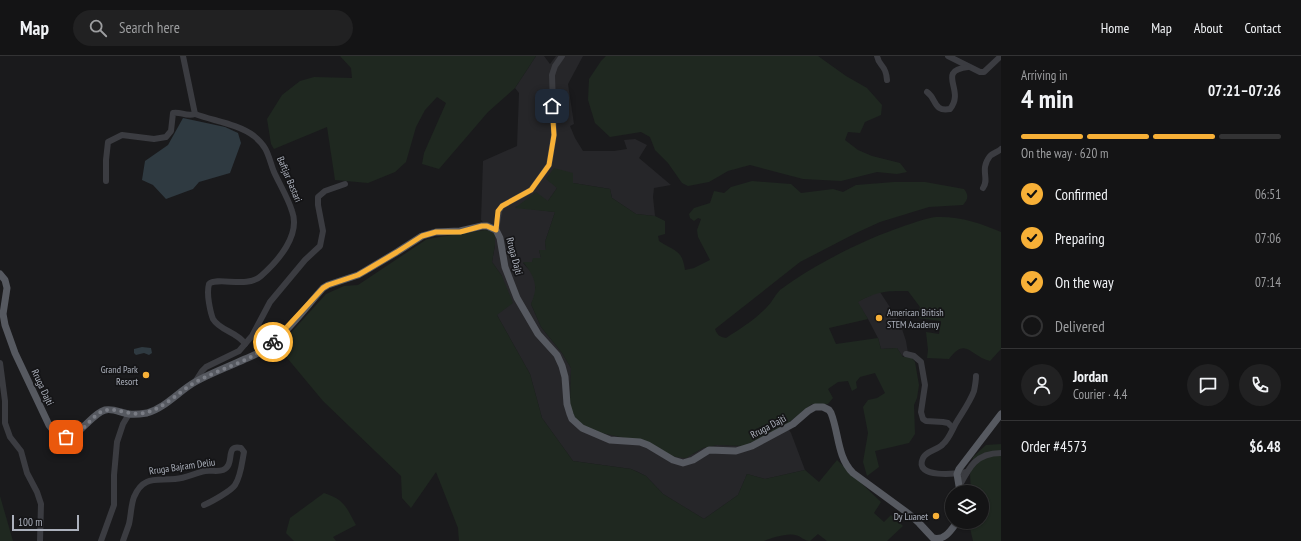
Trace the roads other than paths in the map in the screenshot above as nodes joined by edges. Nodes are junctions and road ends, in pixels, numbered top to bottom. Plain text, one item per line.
1 (183, 56) edge
2 (562, 56) edge
3 (877, 56) edge
4 (948, 56) edge
5 (1001, 56) edge
6 (968, 67) junction
7 (887, 80) dead end
8 (927, 92) dead end
9 (195, 114) junction
10 (1001, 149) edge
11 (106, 181) dead end
12 (345, 184) dead end
13 (982, 188) dead end
14 (496, 230) junction
15 (0, 274) edge
16 (245, 344) junction
17 (906, 354) dead end
18 (0, 362) edge
19 (976, 376) dead end
20 (195, 382) junction
21 (129, 414) junction
22 (1001, 414) edge
23 (954, 428) junction
24 (1001, 453) edge
25 (967, 472) junction
26 (957, 474) junction
27 (959, 485) edge
28 (962, 485) edge
29 (204, 506) dead end
30 (951, 529) edge
31 (40, 541) edge
32 (101, 541) edge
33 (123, 541) edge

1 - 9 street
2 - 14 street
3 - 7 street
4 - 6 street
5 - 6 street
6 - 8 street
9 - 11 street
9 - 16 street, Baftjar Bastari
10 - 13 street
12 - 16 street, Baftjar Bastari
14 - 20 main road, Rruga Dajti
14 - 30 main road, Rruga Dajti
15 - 21 main road, Rruga Dajti
16 - 20 street, Baftjar Bastari
17 - 23 street
18 - 31 street
19 - 23 street
20 - 21 main road, Rruga Dajti
21 - 32 street
22 - 26 main road
23 - 26 street
24 - 25 street
25 - 26 street
25 - 28 street
26 - 27 main road
29 - 33 street, Rruga Bajram Deliu

